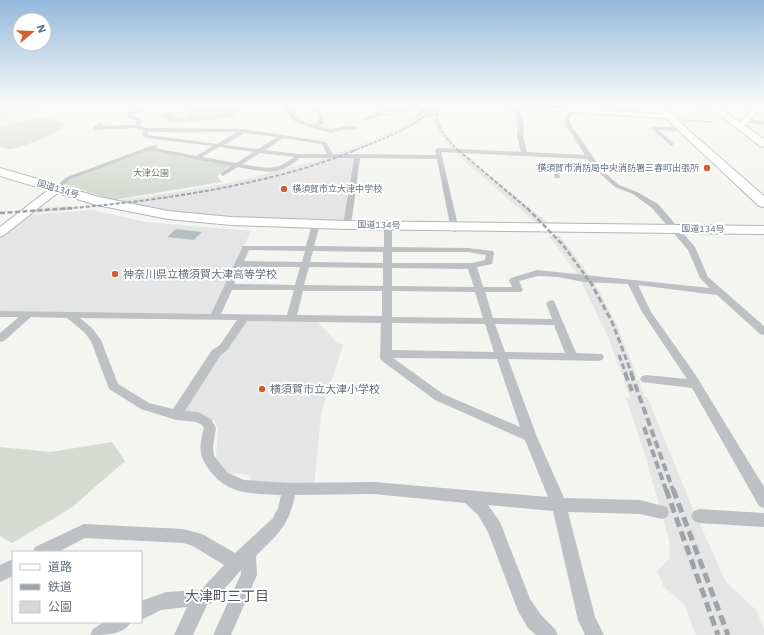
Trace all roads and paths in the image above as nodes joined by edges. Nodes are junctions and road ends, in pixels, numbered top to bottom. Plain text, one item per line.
1 (146, 135) edge
2 (179, 135) edge
3 (238, 135) edge
4 (266, 135) edge
5 (520, 135) edge
6 (575, 135) edge
7 (661, 135) edge
8 (688, 135) edge
9 (693, 135) edge
10 (755, 135) edge
11 (281, 137) junction
12 (170, 139) junction
13 (671, 144) dead end
14 (764, 144) edge
15 (219, 145) junction
16 (151, 148) junction
17 (258, 151) junction
18 (524, 154) junction
19 (298, 156) junction
20 (331, 156) junction
21 (356, 156) junction
22 (439, 157) junction
23 (589, 157) junction
24 (196, 158) junction
25 (236, 165) junction
26 (0, 172) edge
27 (223, 174) dead end
28 (0, 176) edge
29 (54, 190) junction
30 (764, 196) edge
31 (764, 203) edge
32 (346, 225) junction
33 (315, 228) junction
34 (455, 228) junction
35 (388, 229) junction
36 (764, 230) edge
37 (677, 231) junction
38 (0, 233) edge
39 (764, 235) edge
40 (310, 248) junction
41 (387, 249) junction
42 (238, 264) junction
43 (305, 265) junction
44 (387, 265) junction
45 (472, 266) junction
46 (632, 282) junction
47 (228, 287) junction
48 (299, 287) junction
49 (387, 288) junction
50 (479, 290) junction
51 (719, 292) junction
52 (550, 303) dead end
53 (0, 314) edge
54 (30, 314) junction
55 (70, 315) junction
56 (244, 317) junction
57 (214, 318) junction
58 (291, 318) junction
59 (387, 319) junction
60 (489, 321) junction
61 (558, 322) junction
62 (764, 332) edge
63 (0, 339) edge
64 (386, 354) junction
65 (502, 355) junction
66 (572, 356) junction
67 (598, 357) dead end
68 (646, 379) dead end
69 (695, 384) junction
70 (176, 415) junction
71 (530, 437) junction
72 (289, 489) junction
73 (469, 497) junction
74 (764, 501) edge
75 (559, 505) junction
76 (662, 512) dead end
77 (699, 516) dead end
78 (764, 520) edge
79 (43, 551) edge
80 (242, 558) junction
81 (12, 568) edge
82 (0, 574) edge
83 (201, 599) junction
84 (142, 610) edge
85 (120, 623) edge
86 (99, 635) edge
87 (182, 635) edge
88 (222, 635) edge
89 (549, 635) edge
90 (595, 635) edge

1 - 12 street
2 - 12 street
3 - 15 street
4 - 11 street
5 - 18 street
6 - 23 street
7 - 13 street
8 - 31 highway
9 - 30 highway
10 - 14 highway
11 - 17 street
11 - 20 street
12 - 15 street
12 - 16 street
15 - 17 street
15 - 24 street
16 - 24 street
16 - 29 street
17 - 19 street
17 - 25 street
18 - 22 street
18 - 23 street
19 - 20 street
19 - 25 street
20 - 21 street
21 - 22 street
21 - 32 street
22 - 34 street
23 - 37 street
24 - 25 street
25 - 27 street
26 - 29 highway, 国道134号
28 - 29 highway, 国道134号
29 - 32 highway, 国道134号
29 - 33 highway, 国道134号
29 - 38 street
32 - 34 highway, 国道134号
33 - 35 highway, 国道134号
33 - 40 street
34 - 35 highway, 国道134号
34 - 37 highway, 国道134号
35 - 41 street
36 - 37 highway, 国道134号
37 - 39 highway, 国道134号
37 - 51 street
40 - 41 street
40 - 42 street
40 - 43 street
41 - 44 street
41 - 45 street
42 - 43 street
42 - 47 street
43 - 44 street
43 - 48 street
44 - 45 street
44 - 49 street
45 - 50 street
46 - 50 street
46 - 51 street
46 - 69 street
47 - 48 street
47 - 57 street
48 - 49 street
48 - 58 street
49 - 50 street
49 - 59 street
50 - 60 street
51 - 62 street
52 - 61 street
53 - 54 street
54 - 55 street
54 - 63 street
55 - 57 street
55 - 70 street
56 - 57 street
56 - 58 street
56 - 70 street
58 - 59 street
59 - 60 street
59 - 64 street
60 - 61 street
60 - 65 street
61 - 66 street
64 - 65 street
64 - 71 street
65 - 66 street
65 - 71 street
66 - 67 street
68 - 69 street
69 - 74 street
70 - 72 street
71 - 75 street
72 - 73 street
72 - 80 street
73 - 75 street
73 - 89 street
75 - 76 street
75 - 90 street
77 - 78 street
79 - 80 street
80 - 83 street
80 - 88 street
81 - 82 street
83 - 84 street
83 - 87 street
85 - 86 street

